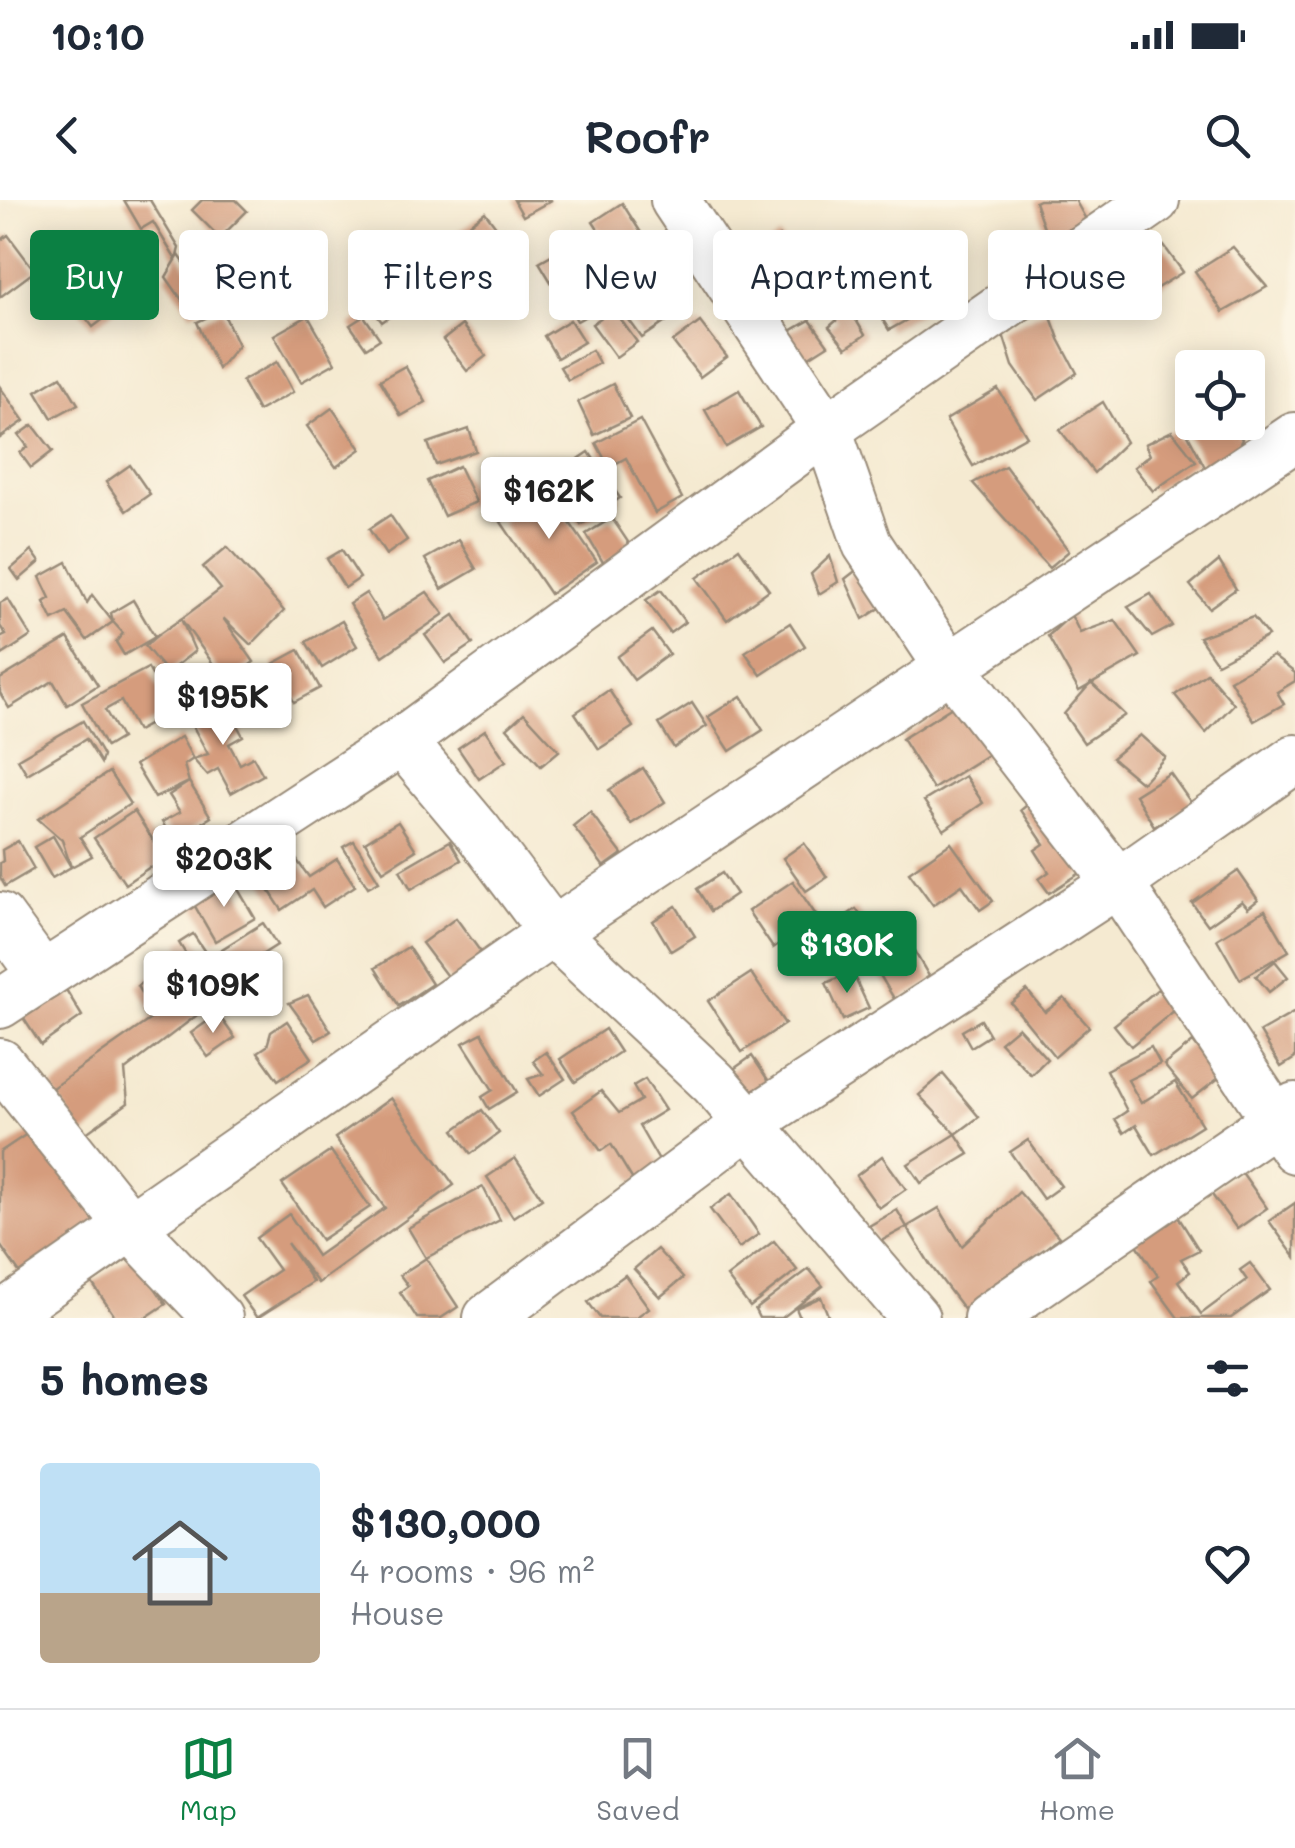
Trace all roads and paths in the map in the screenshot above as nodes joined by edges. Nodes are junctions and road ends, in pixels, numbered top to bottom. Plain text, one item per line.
1 (674, 200) edge
2 (1155, 200) edge
3 (827, 429) junction
4 (1295, 437) edge
5 (951, 666) junction
6 (402, 741) junction
7 (1295, 759) edge
8 (1118, 884) junction
9 (0, 917) edge
10 (553, 932) junction
11 (42, 976) junction
12 (0, 1004) edge
13 (0, 1063) edge
14 (749, 1123) junction
15 (1288, 1126) edge
16 (129, 1225) junction
17 (0, 1317) edge
18 (218, 1318) edge
19 (488, 1318) edge
20 (915, 1318) edge
21 (988, 1318) edge

1 - 3 street
2 - 3 street
3 - 5 street
3 - 6 street
4 - 5 street
5 - 8 street
5 - 10 street
6 - 10 street
6 - 11 street
7 - 8 street
8 - 14 street
8 - 15 street
9 - 11 street
10 - 14 street
10 - 16 street
11 - 12 street
13 - 16 street
14 - 19 street
14 - 20 street
15 - 21 street
16 - 17 street
16 - 18 street

